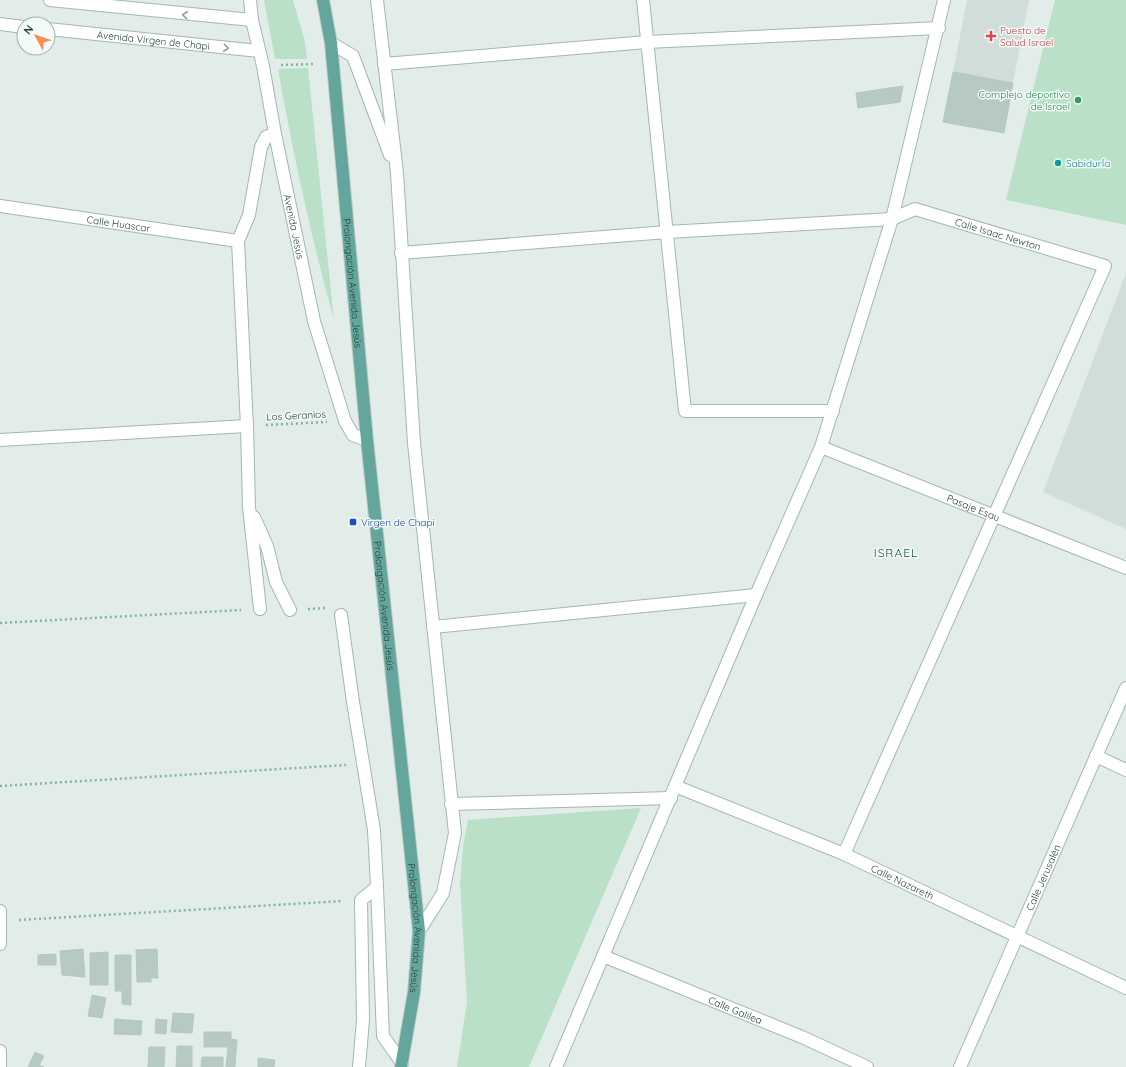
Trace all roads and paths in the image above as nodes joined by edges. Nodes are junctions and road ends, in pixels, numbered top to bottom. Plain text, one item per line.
1 (50, 0) edge
2 (250, 0) edge
3 (323, 0) edge
4 (376, 0) edge
5 (643, 0) edge
6 (944, 0) edge
7 (252, 20) junction
8 (0, 24) edge
9 (16, 26) edge
10 (939, 28) junction
11 (56, 30) edge
12 (647, 42) junction
13 (330, 43) junction
14 (259, 51) junction
15 (313, 64) dead end
16 (384, 64) junction
17 (274, 65) dead end
18 (275, 134) junction
19 (397, 173) junction
20 (0, 206) edge
21 (892, 219) junction
22 (667, 232) junction
23 (238, 241) junction
24 (401, 253) junction
25 (832, 411) junction
26 (345, 421) junction
27 (248, 426) junction
28 (0, 440) edge
29 (367, 440) junction
30 (821, 447) junction
31 (249, 507) junction
32 (994, 517) junction
33 (1126, 568) edge
34 (756, 595) junction
35 (330, 608) dead end
36 (260, 609) joint
37 (290, 610) joint
38 (341, 615) dead end
39 (0, 622) edge
40 (433, 627) junction
41 (1126, 688) edge
42 (1096, 756) junction
43 (364, 764) junction
44 (1126, 770) edge
45 (0, 786) edge
46 (675, 786) junction
47 (671, 798) junction
48 (451, 804) junction
49 (844, 854) junction
50 (377, 887) junction
51 (361, 900) junction
52 (0, 916) edge
53 (419, 931) junction
54 (1017, 935) junction
55 (0, 944) edge
56 (603, 956) junction
57 (1126, 988) edge
58 (0, 1051) edge
59 (401, 1065) edge
60 (0, 1066) edge
61 (359, 1067) edge
62 (556, 1067) edge
63 (867, 1067) edge
64 (960, 1067) edge

7 -> 1 street
2 - 7 street, Avenida Jesús
3 - 13 main road, Prolongación Avenida Jesús
4 - 16 street
5 - 12 street
6 - 10 street
7 - 14 street, Avenida Jesús
8 - 9 street
10 - 12 street
10 - 21 street
11 -> 14 street, Avenida Virgen de Chapi
12 - 16 street
12 - 22 street
13 - 19 street
13 - 29 main road, Prolongación Avenida Jesús
14 - 18 street, Avenida Jesús
15 - 17 path
16 - 19 street
18 - 23 street
18 - 26 street, Avenida Jesús
19 - 24 street
20 - 23 street, Calle Huascar
21 - 22 street
21 - 25 street
21 - 32 street, Calle Isaac Newton
22 - 24 street
22 - 25 street
23 - 27 street
24 - 40 street
25 - 30 street
26 - 27 path, Los Geranios
26 - 29 street, Avenida Jesús
27 - 28 street
27 - 31 street
29 - 53 main road, Prolongación Avenida Jesús
30 - 32 street, Pasaje Esau
30 - 34 street
31 - 36 street
31 - 37 street
32 - 33 street, Pasaje Esau
32 - 49 street
34 - 40 street
34 - 46 street
35 - 37 path
36 - 39 path
38 - 43 street
40 - 48 street
41 - 42 street, Calle Jerusalén
42 - 44 street
42 - 54 street, Calle Jerusalén
43 - 45 path
43 - 50 street
46 - 47 street
46 - 49 street, Calle Nazareth
47 - 48 street
47 - 56 street
48 - 53 street
49 - 54 street, Calle Nazareth
50 - 51 street
50 - 59 street
51 - 52 path
51 - 61 street
52 - 55 street
53 - 59 main road, Prolongación Avenida Jesús
54 - 57 street, Calle Nazareth
54 - 64 street, Calle Jerusalén
56 - 62 street
56 - 63 street, Calle Galilea
58 - 60 street

